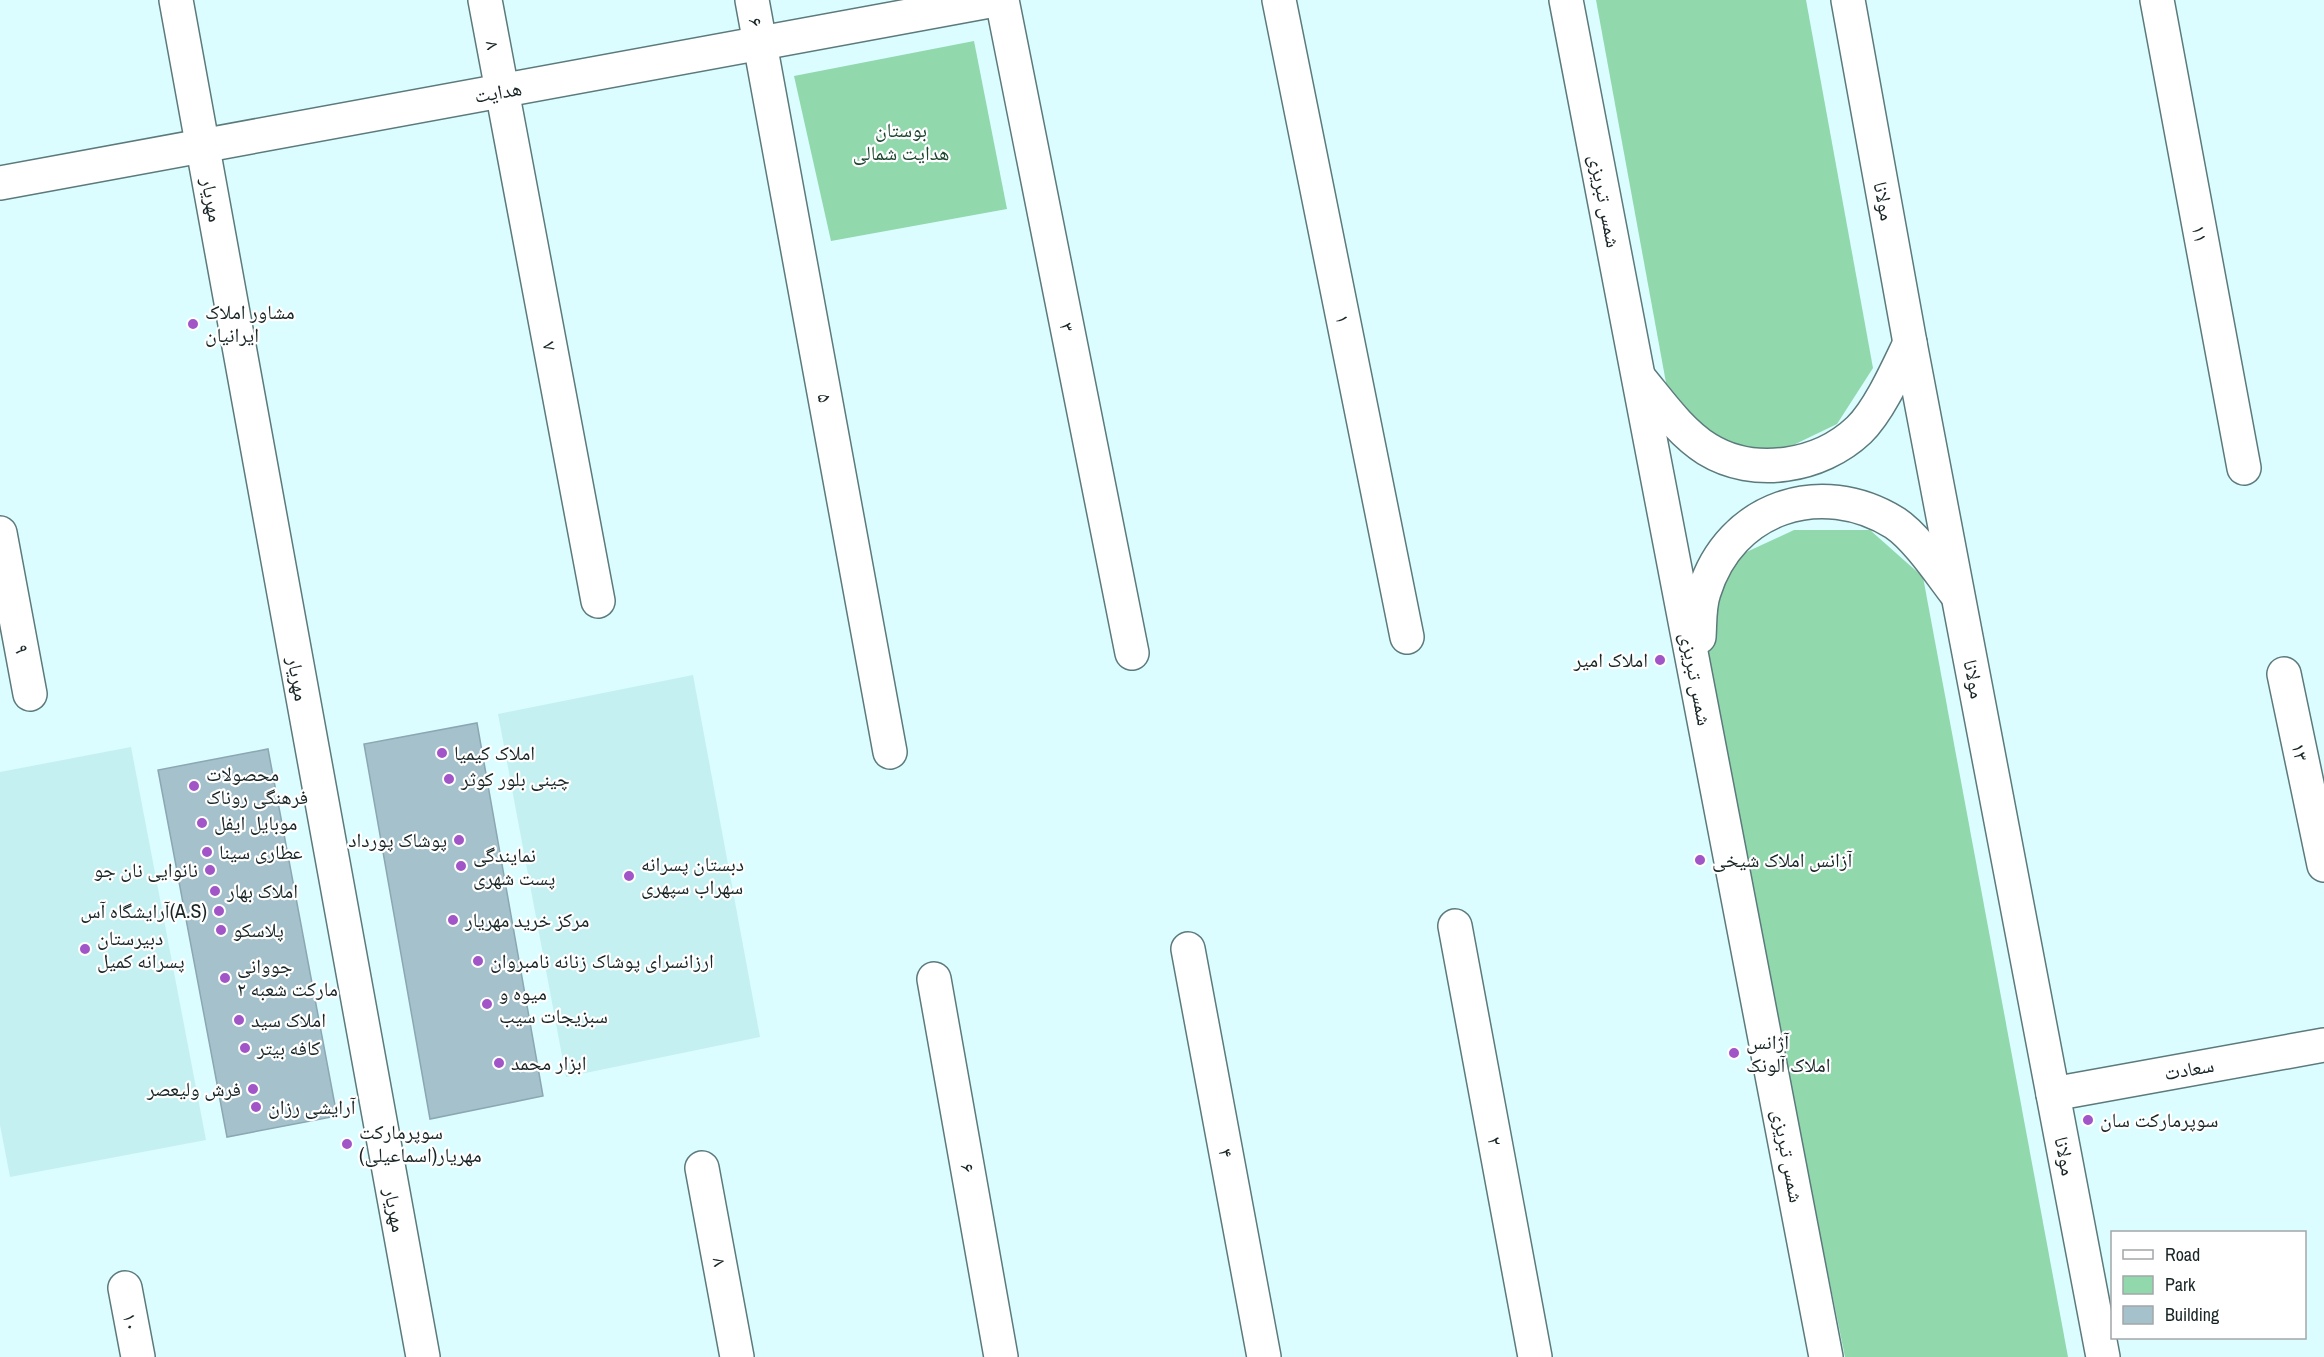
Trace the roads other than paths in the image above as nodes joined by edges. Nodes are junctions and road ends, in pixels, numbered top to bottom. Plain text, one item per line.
1 (176, 0) edge
2 (485, 0) edge
3 (752, 0) edge
4 (995, 0) edge
5 (1002, 0) edge
6 (1279, 0) edge
7 (1566, 0) edge
8 (1848, 0) edge
9 (2157, 0) edge
10 (760, 43) junction
11 (502, 91) junction
12 (202, 146) junction
13 (0, 183) edge
14 (1910, 343) junction
15 (1638, 378) junction
16 (2244, 468) dead end
17 (0, 532) edge
18 (1958, 595) junction
19 (598, 601) dead end
20 (1407, 637) dead end
21 (1132, 653) dead end
22 (2284, 674) dead end
23 (1695, 676) junction
24 (30, 694) dead end
25 (890, 752) dead end
26 (2324, 865) edge
27 (1455, 926) dead end
28 (1188, 949) dead end
29 (934, 979) dead end
30 (2324, 1045) edge
31 (2053, 1094) junction
32 (702, 1168) dead end
33 (124, 1288) dead end
34 (138, 1357) edge
35 (423, 1357) edge
36 (737, 1357) edge
37 (1001, 1357) edge
38 (1264, 1357) edge
39 (1535, 1357) edge
40 (1826, 1357) edge
41 (2103, 1357) edge

1 - 12 street, مهریار
2 - 11 street, ۸
3 - 10 street, ۶
4 - 10 street, هدایت
5 - 21 street, ۳
6 - 20 street, ۱
7 - 15 street, شمس تبریزی
8 - 14 street, مولانا
9 - 16 street, ۱۱
10 - 11 street, هدایت
10 - 25 street, ۵
11 - 12 street, هدایت
11 - 19 street, ۷
12 - 13 street, هدایت
12 - 35 street, مهریار
14 - 15 street
14 - 18 street, مولانا
15 - 23 street, شمس تبریزی
17 - 24 street, ۹
18 - 23 street
18 - 31 street, مولانا
22 - 26 street, ۱۳
23 - 40 street, شمس تبریزی
27 - 39 street, ۲
28 - 38 street, ۴
29 - 37 street, ۶
30 - 31 street, سعادت
31 - 41 street, مولانا
32 - 36 street, ۸
33 - 34 street, ۱۰

